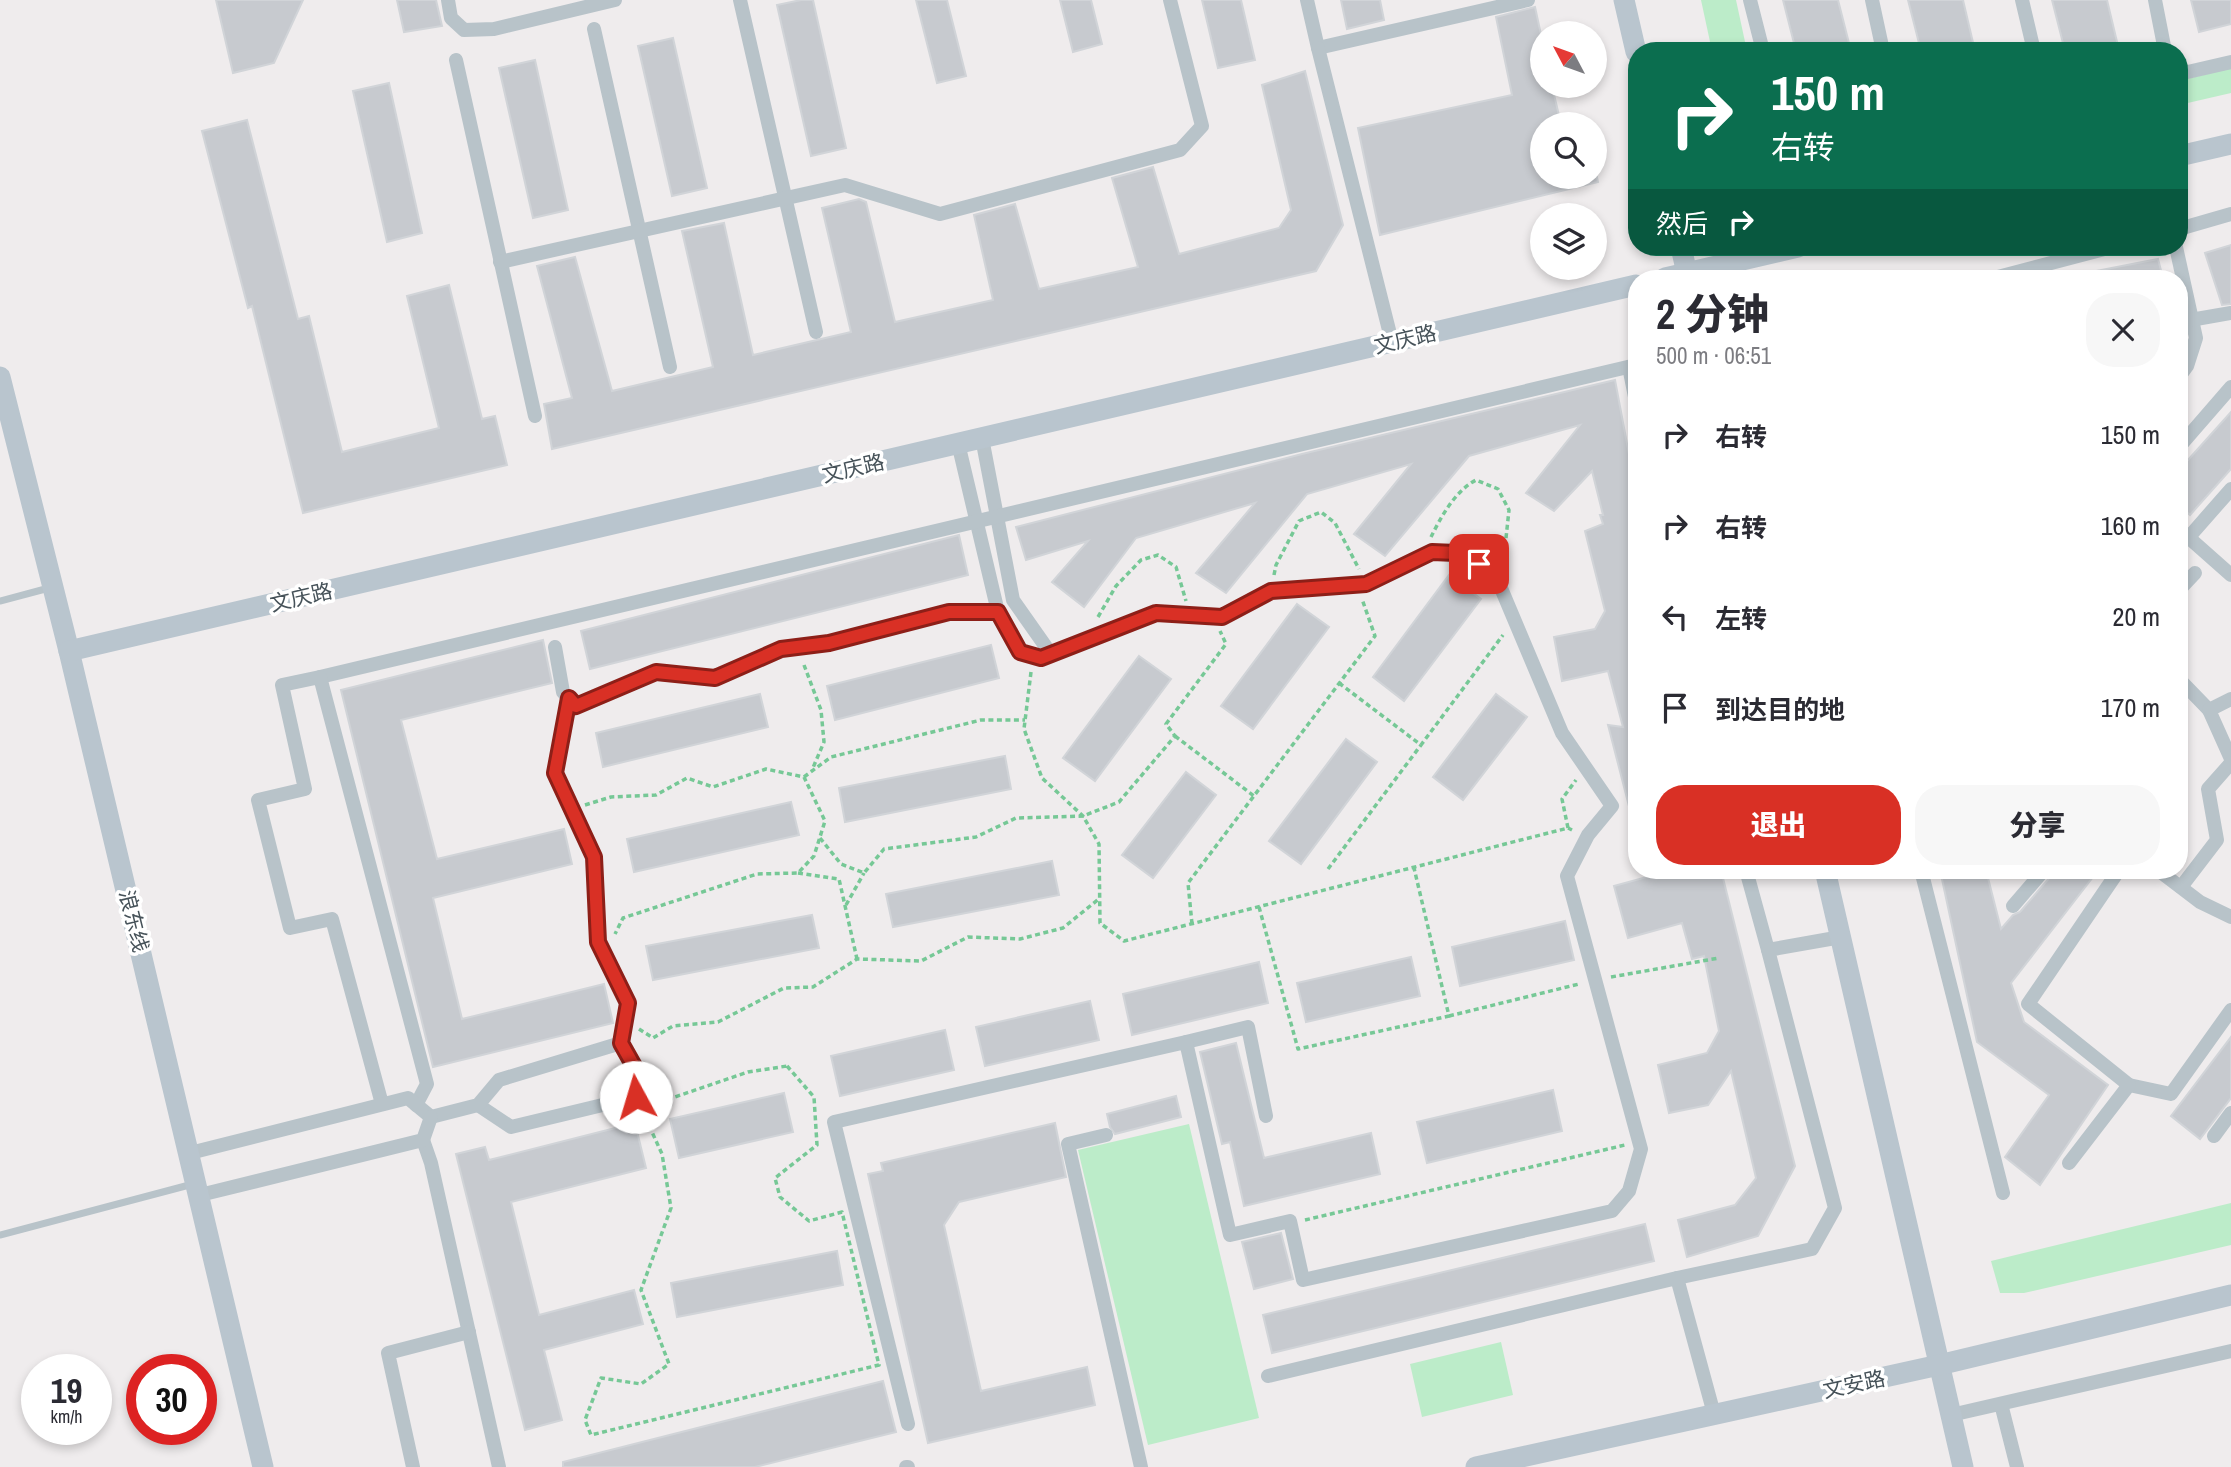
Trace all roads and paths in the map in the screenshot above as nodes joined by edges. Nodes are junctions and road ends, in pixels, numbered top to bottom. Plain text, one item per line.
1 (448, 0) edge
2 (615, 0) edge
3 (740, 0) edge
4 (1170, 0) edge
5 (1307, 0) edge
6 (1528, 0) edge
7 (1624, 0) edge
8 (1750, 0) edge
9 (1872, 0) edge
10 (2022, 0) edge
11 (2155, 0) edge
12 (582, 4) edge
13 (594, 29) dead end
14 (1634, 42) edge
15 (1761, 42) edge
16 (1881, 42) edge
17 (2032, 42) edge
18 (2163, 42) edge
19 (1318, 48) junction
20 (456, 60) dead end
21 (2231, 62) edge
22 (2188, 72) edge
23 (2231, 144) edge
24 (2188, 154) edge
25 (785, 198) junction
26 (2231, 214) edge
27 (2188, 226) edge
28 (641, 230) junction
29 (1764, 256) edge
30 (2078, 256) edge
31 (500, 262) junction
32 (1711, 270) edge
33 (2024, 270) edge
34 (1628, 287) edge
35 (2231, 313) edge
36 (2188, 320) edge
37 (2188, 325) edge
38 (816, 332) dead end
39 (1392, 342) junction
40 (2188, 366) edge
41 (670, 367) dead end
42 (1628, 367) edge
43 (0, 377) edge
44 (2231, 387) edge
45 (535, 416) dead end
46 (2188, 437) edge
47 (982, 438) junction
48 (958, 443) junction
49 (2231, 489) edge
50 (998, 518) junction
51 (977, 523) junction
52 (2188, 529) edge
53 (2188, 537) edge
54 (1419, 558) junction
55 (2195, 573) dead end
56 (2231, 575) edge
57 (2188, 580) edge
58 (1498, 581) junction
59 (1361, 584) junction
60 (53, 587) junction
61 (1271, 591) junction
62 (0, 601) edge
63 (998, 612) junction
64 (1190, 615) junction
65 (1214, 617) junction
66 (1514, 619) junction
67 (1096, 636) junction
68 (555, 647) dead end
69 (69, 652) junction
70 (1051, 654) junction
71 (1033, 656) junction
72 (804, 666) dead end
73 (320, 677) junction
74 (1339, 683) junction
75 (2188, 688) edge
76 (569, 698) junction
77 (2231, 699) edge
78 (2209, 710) junction
79 (1025, 720) junction
80 (1175, 736) junction
81 (1421, 744) junction
82 (2231, 761) edge
83 (811, 771) junction
84 (1588, 772) junction
85 (804, 777) junction
86 (1254, 796) junction
87 (572, 809) junction
88 (1083, 817) junction
89 (1568, 828) junction
90 (1588, 835) junction
91 (820, 838) junction
92 (1414, 868) junction
93 (1328, 869) dead end
94 (798, 873) junction
95 (864, 873) junction
96 (2188, 877) edge
97 (1748, 879) edge
98 (1827, 879) edge
99 (1923, 879) edge
100 (2036, 879) edge
101 (2113, 879) edge
102 (2170, 879) edge
103 (2186, 879) edge
104 (2180, 887) junction
105 (1100, 898) junction
106 (2013, 906) dead end
107 (845, 907) junction
108 (1259, 907) junction
109 (2231, 917) edge
110 (1192, 924) junction
111 (1841, 937) junction
112 (1768, 950) junction
113 (604, 954) junction
114 (857, 959) junction
115 (2231, 1010) edge
116 (625, 1020) junction
117 (1186, 1042) junction
118 (621, 1043) junction
119 (2129, 1085) junction
120 (636, 1097) junction
121 (382, 1104) junction
122 (416, 1105) junction
123 (478, 1105) junction
124 (2231, 1113) edge
125 (1266, 1116) dead end
126 (430, 1117) junction
127 (1106, 1135) dead end
128 (2214, 1136) dead end
129 (423, 1140) junction
130 (1640, 1142) junction
131 (190, 1153) junction
132 (2069, 1163) dead end
133 (199, 1189) junction
134 (2003, 1194) dead end
135 (1303, 1221) dead end
136 (0, 1235) edge
137 (1677, 1278) junction
138 (2231, 1295) edge
139 (469, 1332) junction
140 (2231, 1351) edge
141 (1940, 1365) junction
142 (1268, 1376) dead end
143 (2001, 1404) junction
144 (1714, 1414) junction
145 (1951, 1415) junction
146 (908, 1424) dead end
147 (263, 1467) edge
148 (413, 1467) edge
149 (499, 1467) edge
150 (1140, 1467) edge
151 (1476, 1467) edge
152 (1963, 1467) edge
153 (2017, 1467) edge

1 - 12 street
2 - 12 street
3 - 25 street
4 - 25 street
5 - 19 street
6 - 19 street
7 - 14 street
8 - 15 street
9 - 16 street
10 - 17 street
11 - 18 street
13 - 28 street
19 - 39 street
20 - 31 street
21 - 22 street
23 - 24 street
25 - 28 street
25 - 38 street
26 - 27 street
28 - 31 street
28 - 41 street
29 - 32 street
30 - 33 street
31 - 45 street
34 - 39 street, 文庆路
35 - 36 street
37 - 40 street
39 - 47 street, 文庆路
42 - 50 street
43 - 60 street, 浪东线
44 - 46 street
47 - 48 street, 文庆路
47 - 50 street
48 - 51 street
48 - 69 street, 文庆路
49 - 52 street
50 - 51 street
50 - 70 street
51 - 63 street
51 - 73 street
53 - 56 street
54 - 58 street
54 - 58 path
54 - 59 street
55 - 57 street
58 - 66 street
59 - 61 street
59 - 61 path
59 - 74 path
60 - 62 lane
60 - 69 street, 浪东线
61 - 65 street
63 - 71 street
63 - 76 street
64 - 65 street
64 - 67 street
64 - 67 path
65 - 80 path
66 - 81 path
66 - 84 street
67 - 70 street
68 - 76 street
69 - 131 street, 浪东线
70 - 71 street
71 - 79 path
72 - 83 path
73 - 121 street
73 - 122 street
74 - 81 path
74 - 86 path
75 - 78 street
76 - 87 street
77 - 78 street
78 - 82 street
79 - 83 path
79 - 88 path
80 - 86 path
80 - 88 path
81 - 93 path
82 - 96 street
83 - 85 path
84 - 89 path
84 - 90 street
85 - 87 path
85 - 91 path
86 - 110 path
87 - 113 street
88 - 95 path
88 - 105 path
89 - 90 path
89 - 92 path
90 - 130 street
91 - 94 path
91 - 95 path
92 - 108 path
92 - 108 path
94 - 107 path
94 - 113 path
95 - 107 path
97 - 112 street
98 - 111 street
99 - 134 street
100 - 106 street
101 - 119 street
102 - 104 street
103 - 104 street
104 - 109 street
105 - 110 path
105 - 114 path
107 - 114 path
108 - 110 path
111 - 112 street
111 - 141 street
112 - 137 street
113 - 116 street
114 - 116 path
115 - 119 street
116 - 118 street
117 - 125 street
117 - 130 street
117 - 146 street
118 - 120 street
118 - 123 street
119 - 132 street
120 - 120 path
120 - 123 street
121 - 122 street
121 - 131 street
122 - 126 street
123 - 126 street
124 - 128 street
126 - 129 street
127 - 150 street
129 - 133 street
129 - 139 street
130 - 135 path
131 - 133 street, 浪东线
133 - 136 lane
133 - 147 street, 浪东线
137 - 142 street
137 - 144 street
138 - 141 street, 文安路
139 - 148 street
139 - 149 street
140 - 143 street
141 - 144 street, 文安路
141 - 145 street
143 - 145 street
143 - 153 street
144 - 151 street, 文安路
145 - 152 street

